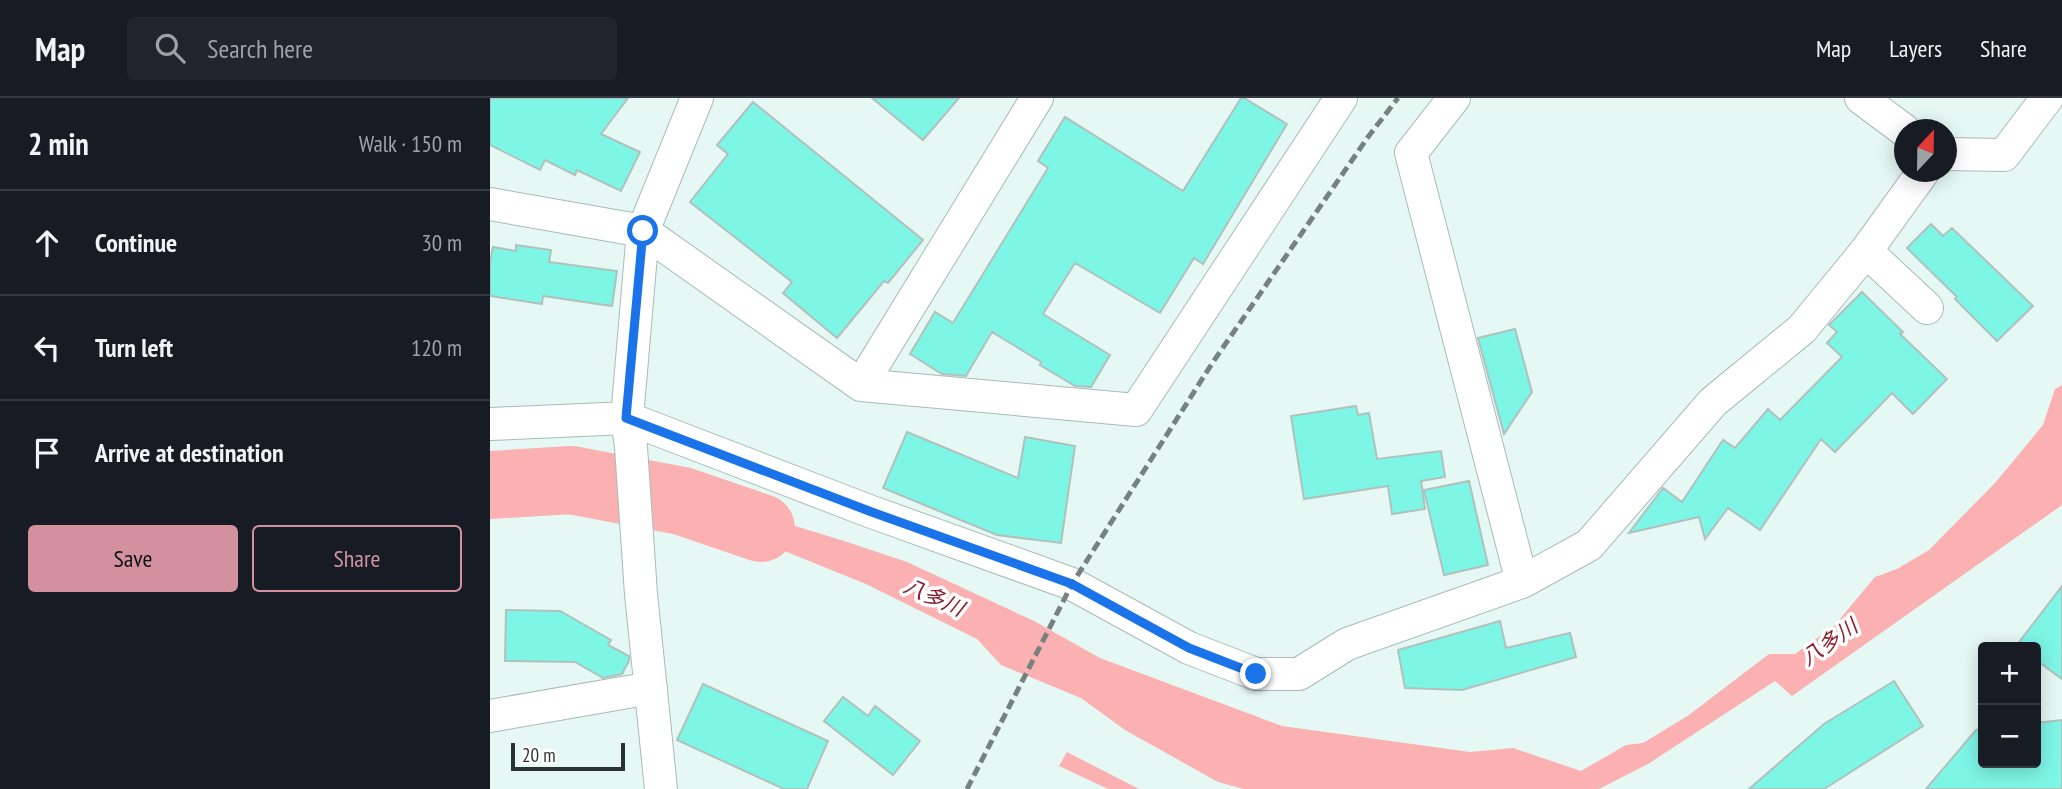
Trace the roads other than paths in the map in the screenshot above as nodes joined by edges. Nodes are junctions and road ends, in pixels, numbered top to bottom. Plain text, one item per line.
1 (697, 98) edge
2 (1037, 98) edge
3 (1341, 98) edge
4 (1454, 98) edge
5 (1861, 98) edge
6 (2047, 98) edge
7 (1894, 122) edge
8 (1957, 154) edge
9 (1916, 182) edge
10 (490, 204) edge
11 (643, 231) junction
12 (1866, 251) junction
13 (1927, 308) dead end
14 (861, 385) junction
15 (490, 424) edge
16 (629, 432) junction
17 (1522, 582) junction
18 (651, 688) junction
19 (490, 716) edge
20 (661, 789) edge

1 - 11 street
2 - 14 street
3 - 14 street
4 - 17 street
5 - 7 street
6 - 8 street
9 - 12 street
10 - 11 street
11 - 14 street
11 - 16 street
12 - 13 street
12 - 17 street
15 - 16 street
16 - 17 street
16 - 18 street
18 - 19 street
18 - 20 street

